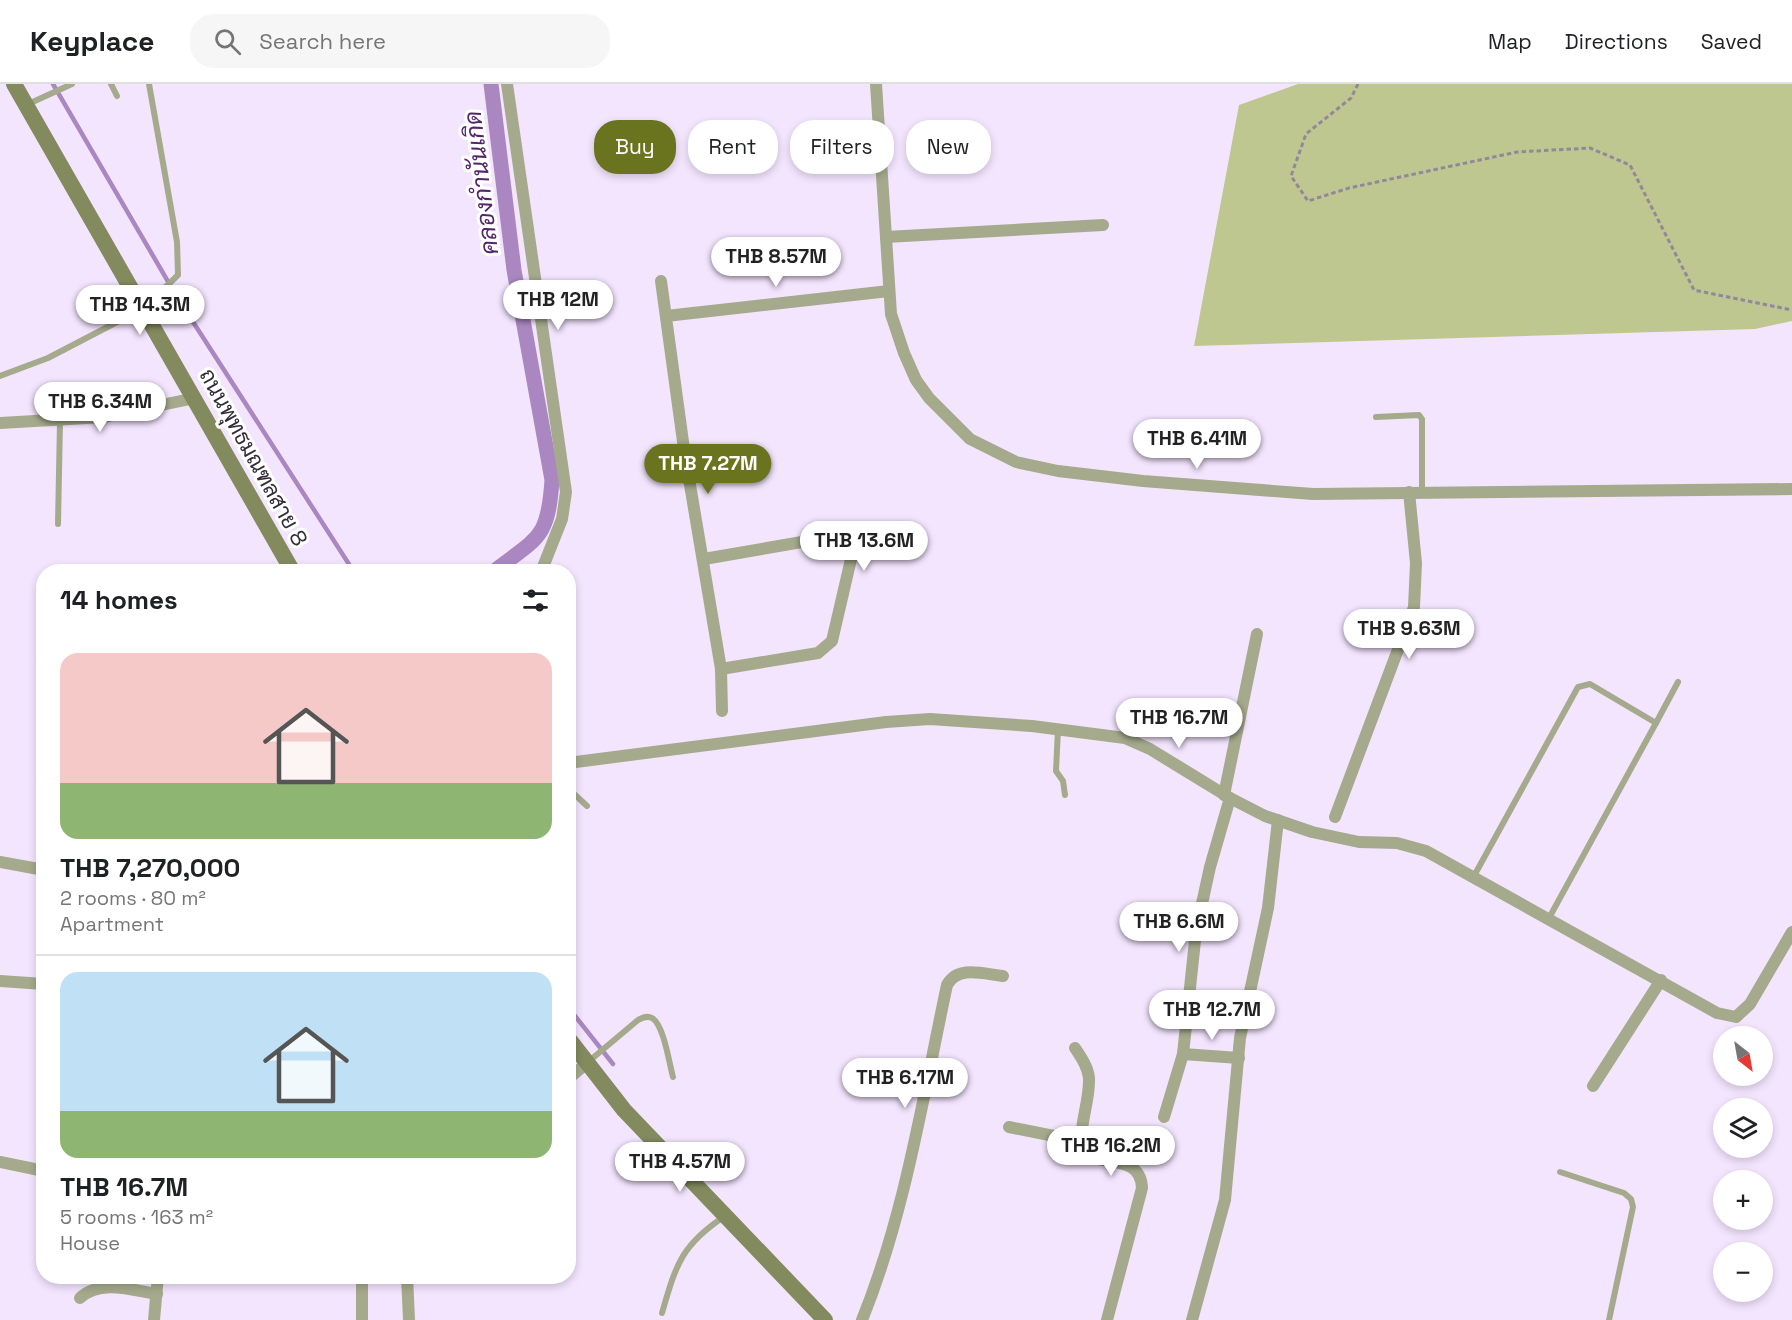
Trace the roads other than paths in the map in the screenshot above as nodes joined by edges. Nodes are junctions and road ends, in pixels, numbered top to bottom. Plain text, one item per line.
1 (14, 84) edge
2 (72, 84) edge
3 (111, 84) edge
4 (149, 84) edge
5 (507, 84) edge
6 (876, 84) edge
7 (117, 96) dead end
8 (26, 105) junction
9 (1103, 225) dead end
10 (886, 237) junction
11 (661, 281) dead end
12 (889, 291) junction
13 (144, 308) junction
14 (666, 316) junction
15 (0, 376) edge
16 (195, 398) junction
17 (1376, 417) dead end
18 (60, 422) junction
19 (0, 423) edge
20 (1792, 489) edge
21 (1409, 492) junction
22 (1422, 492) junction
23 (58, 524) dead end
24 (704, 559) junction
25 (288, 564) edge
26 (544, 564) edge
27 (1257, 634) dead end
28 (722, 669) junction
29 (1678, 682) dead end
30 (722, 711) dead end
31 (1656, 723) junction
32 (1058, 729) junction
33 (576, 762) edge
34 (1065, 795) dead end
35 (576, 796) edge
36 (1227, 796) junction
37 (587, 806) dead end
38 (1335, 817) dead end
39 (1278, 820) junction
40 (0, 862) edge
41 (36, 869) edge
42 (1474, 876) junction
43 (1549, 918) junction
44 (1792, 932) edge
45 (1003, 976) dead end
46 (1661, 980) junction
47 (0, 981) edge
48 (36, 983) edge
49 (1075, 1048) dead end
50 (576, 1049) edge
51 (1184, 1054) junction
52 (1239, 1058) junction
53 (587, 1063) junction
54 (576, 1072) edge
55 (673, 1077) dead end
56 (1593, 1086) dead end
57 (1164, 1117) dead end
58 (1009, 1127) dead end
59 (1079, 1141) junction
60 (0, 1162) edge
61 (36, 1169) edge
62 (1560, 1172) dead end
63 (725, 1215) junction
64 (158, 1284) edge
65 (362, 1284) edge
66 (408, 1284) edge
67 (157, 1294) junction
68 (80, 1298) dead end
69 (662, 1313) dead end
70 (154, 1320) edge
71 (362, 1320) edge
72 (410, 1320) edge
73 (825, 1320) edge
74 (862, 1320) edge
75 (1107, 1320) edge
76 (1192, 1320) edge
77 (1609, 1320) edge

1 - 8 street, ถนนพุทธมณฑลสาย 8
2 - 8 lane
3 - 7 lane
4 - 13 lane
5 - 26 street
6 - 10 street
8 - 13 street, ถนนพุทธมณฑลสาย 8
9 - 10 street
10 - 12 street
11 - 14 street
12 - 14 street
12 - 21 street
13 - 15 lane
13 - 16 street, ถนนพุทธมณฑลสาย 8
14 - 24 street
16 - 18 street
16 - 25 street, ถนนพุทธมณฑลสาย 8
17 - 22 lane
18 - 19 street
18 - 23 lane
20 - 22 street
21 - 22 street
21 - 38 street
24 - 28 street
24 - 28 street
27 - 36 street
28 - 30 street
29 - 31 lane
31 - 42 lane
31 - 43 lane
32 - 33 street
32 - 34 lane
32 - 36 street
35 - 37 lane
36 - 39 street
36 - 51 street
39 - 42 street
39 - 52 street
40 - 41 street
42 - 43 street
43 - 46 street
44 - 46 street
45 - 74 street
46 - 56 street
47 - 48 street
49 - 59 street
50 - 53 street
51 - 52 street
51 - 57 street
52 - 76 street
53 - 54 street
53 - 55 lane
53 - 63 street
58 - 59 street
59 - 75 street
60 - 61 street
62 - 77 lane
63 - 69 lane
63 - 73 street
64 - 67 street
65 - 71 street
66 - 72 street
67 - 68 street
67 - 70 street

